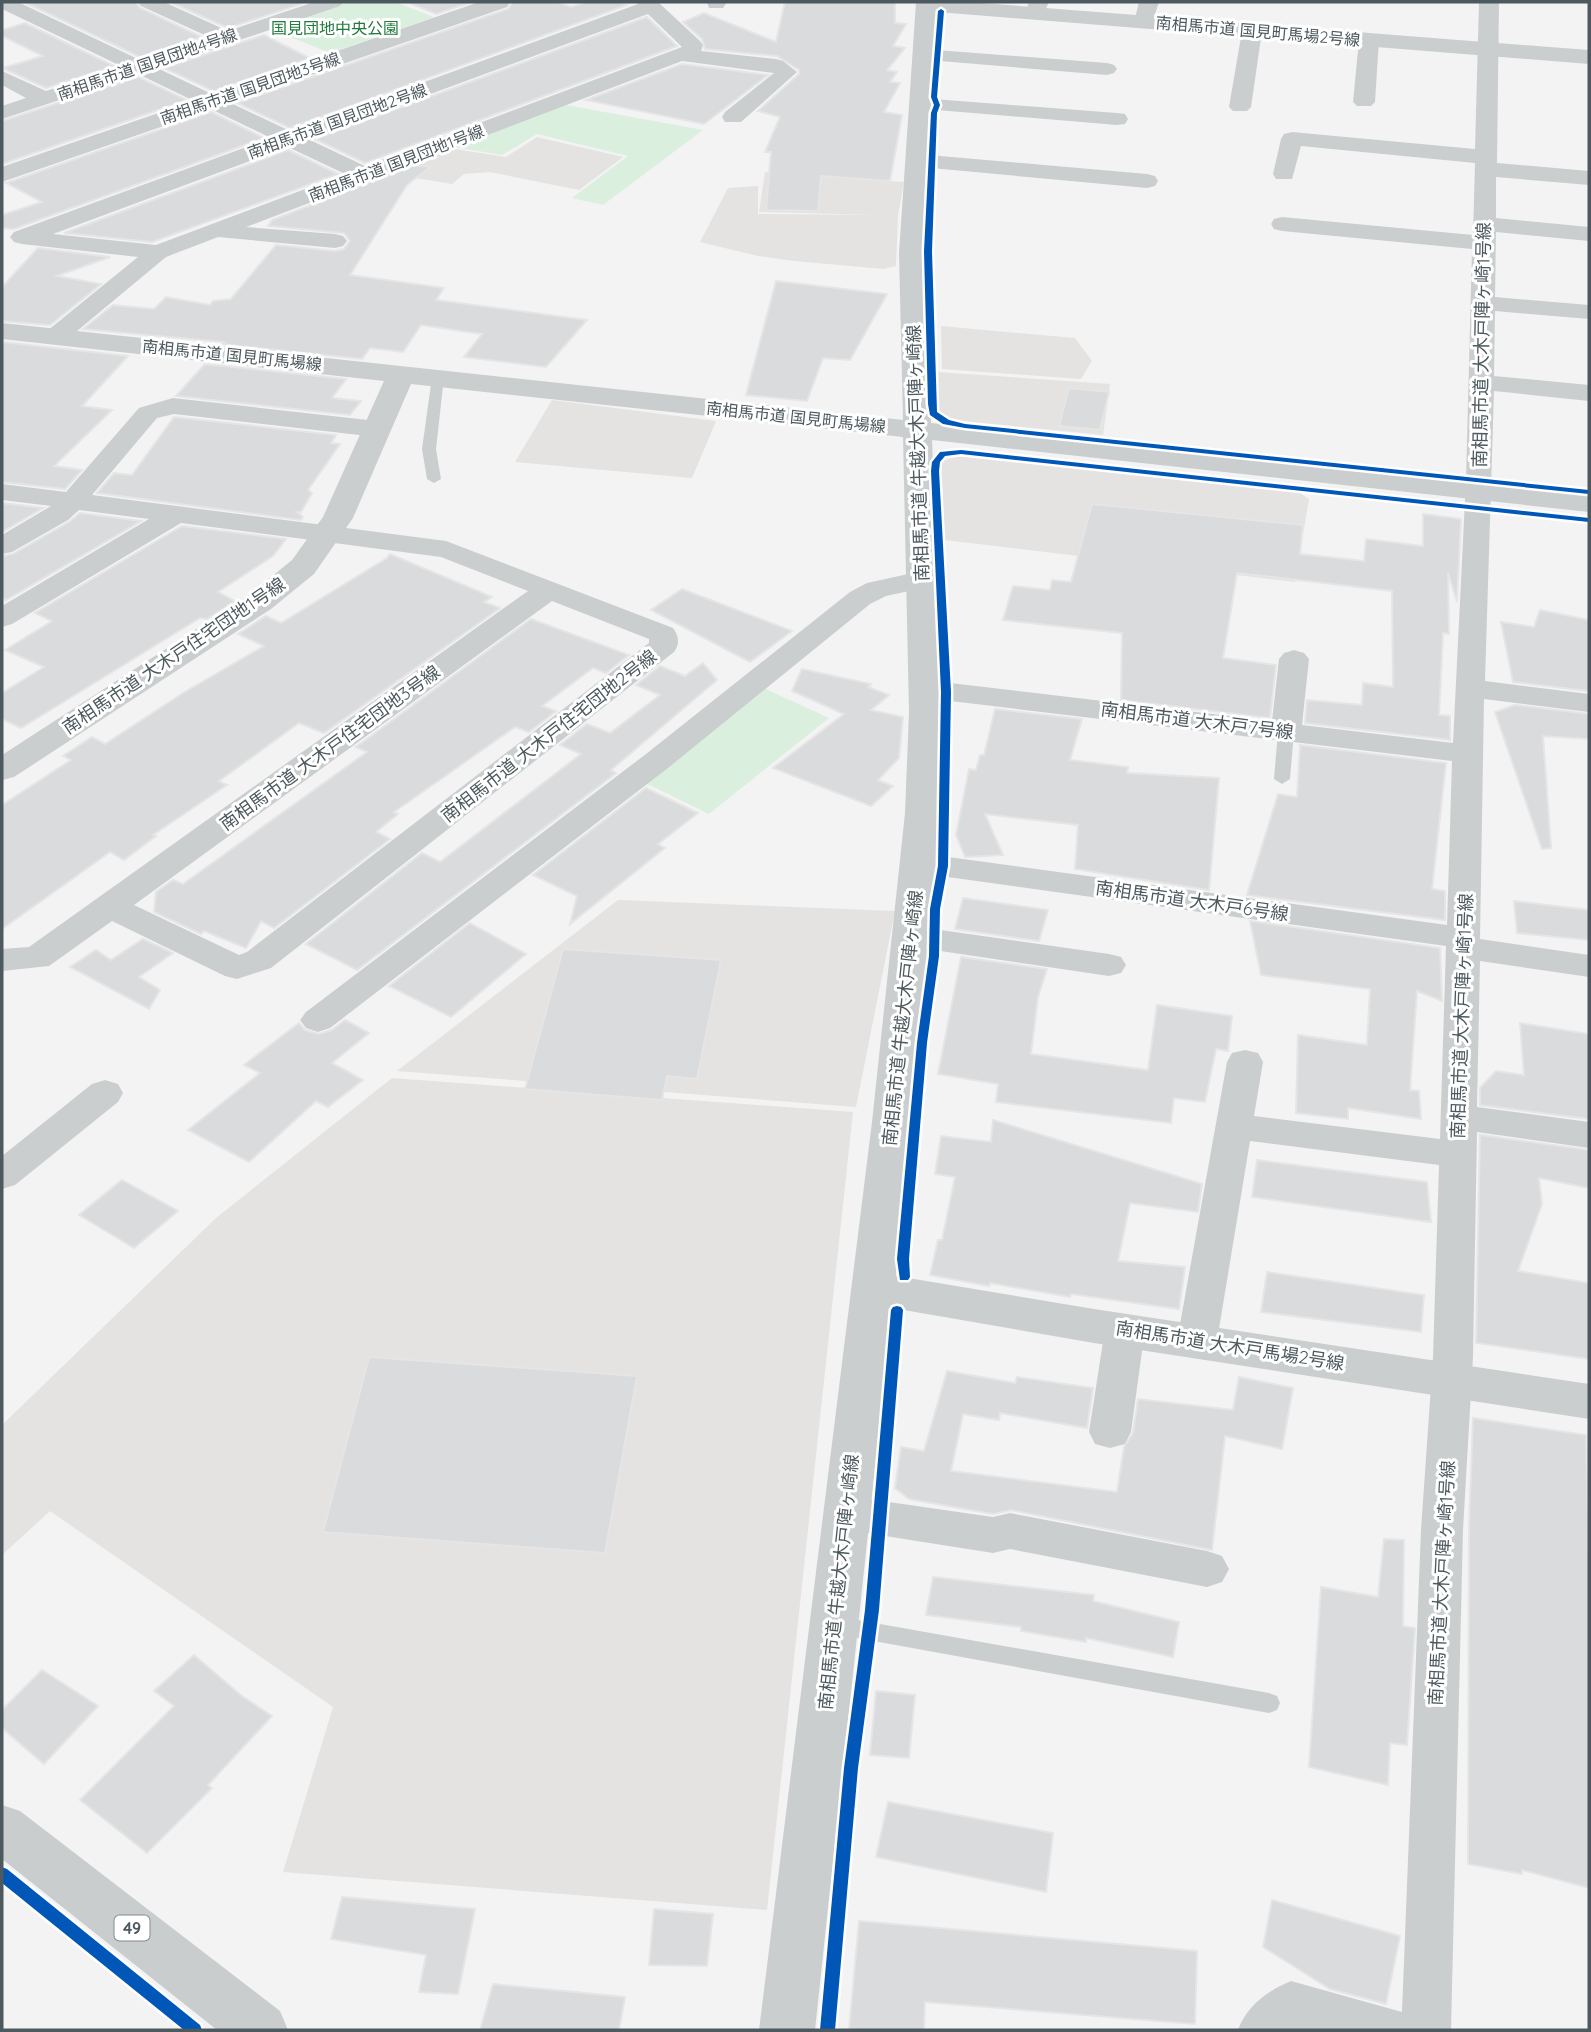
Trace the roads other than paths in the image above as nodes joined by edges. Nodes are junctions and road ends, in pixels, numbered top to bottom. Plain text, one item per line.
1 (3, 2) edge
2 (148, 2) edge
3 (333, 2) edge
4 (499, 2) edge
5 (1489, 2) edge
6 (649, 4) edge
7 (927, 4) edge
8 (299, 6) edge
9 (1037, 7) edge
10 (1147, 12) edge
11 (1252, 31) junction
12 (226, 37) junction
13 (1369, 40) junction
14 (1487, 49) junction
15 (681, 55) junction
16 (923, 55) junction
17 (1589, 57) edge
18 (138, 67) junction
19 (1107, 69) dead end
20 (2, 77) edge
21 (44, 99) junction
22 (212, 102) junction
23 (1364, 102) dead end
24 (920, 104) junction
25 (1240, 107) dead end
26 (2, 113) edge
27 (733, 117) dead end
28 (1116, 119) dead end
29 (289, 138) junction
30 (917, 161) junction
31 (1485, 163) junction
32 (1284, 174) dead end
33 (2, 175) edge
34 (365, 175) junction
35 (1589, 178) edge
36 (1147, 181) dead end
37 (1282, 224) dead end
38 (217, 231) junction
39 (1483, 234) junction
40 (1589, 234) edge
41 (12, 236) edge
42 (335, 241) dead end
43 (158, 252) junction
44 (1482, 303) junction
45 (1589, 312) edge
46 (2, 331) edge
47 (56, 336) junction
48 (401, 374) junction
49 (438, 377) junction
50 (1481, 382) junction
51 (1589, 393) edge
52 (377, 429) junction
53 (917, 430) junction
54 (434, 479) dead end
55 (1479, 491) junction
56 (2, 492) edge
57 (73, 501) junction
58 (1589, 503) edge
59 (176, 514) junction
60 (328, 534) junction
61 (2, 546) edge
62 (922, 580) junction
63 (550, 589) junction
64 (2, 618) edge
65 (1294, 659) dead end
66 (1470, 688) junction
67 (925, 689) junction
68 (1589, 703) edge
69 (1286, 731) junction
70 (1468, 754) junction
71 (2, 770) edge
72 (1282, 779) dead end
73 (919, 863) junction
74 (110, 906) junction
75 (912, 937) junction
76 (1464, 943) junction
77 (2, 960) edge
78 (1109, 965) dead end
79 (1589, 966) edge
80 (318, 1020) dead end
81 (1245, 1062) dead end
82 (105, 1093) dead end
83 (1458, 1117) junction
84 (1234, 1126) junction
85 (1589, 1135) edge
86 (1457, 1154) junction
87 (2, 1176) edge
88 (872, 1288) junction
89 (1125, 1329) junction
90 (1197, 1341) junction
91 (1452, 1380) junction
92 (1589, 1402) edge
93 (1110, 1432) dead end
94 (847, 1513) junction
95 (1207, 1569) dead end
96 (834, 1625) junction
97 (1269, 1703) dead end
98 (2, 1828) edge
99 (260, 2030) edge
100 (787, 2030) edge
101 (1263, 2030) edge
102 (1386, 2030) edge
103 (1426, 2030) edge

1 - 18 street
2 - 12 street
3 - 8 street, 南相馬市道 国見団地4号線
4 - 22 street, 南相馬市道 国見団地3号線
5 - 14 street, 南相馬市道 大木戸陣ヶ崎1号線
6 - 15 street
6 - 29 street, 南相馬市道 国見団地2号線
7 - 9 street, 南相馬市道 国見町馬場2号線
7 - 16 street, 南相馬市道 牛越大木戸陣ヶ崎線
8 - 12 street, 南相馬市道 国見団地4号線
9 - 10 street, 南相馬市道 国見町馬場2号線
10 - 11 street, 南相馬市道 国見町馬場2号線
11 - 13 street, 南相馬市道 国見町馬場2号線
11 - 25 street
12 - 18 street, 南相馬市道 国見団地4号線
13 - 14 street, 南相馬市道 国見町馬場2号線
13 - 23 street
14 - 17 street, 南相馬市道 国見町馬場2号線
14 - 31 street, 南相馬市道 大木戸陣ヶ崎1号線
15 - 27 street
15 - 34 street, 南相馬市道 国見団地1号線
16 - 19 street
16 - 24 street, 南相馬市道 牛越大木戸陣ヶ崎線
18 - 21 street, 南相馬市道 国見団地4号線
18 - 22 street
20 - 21 street
21 - 26 street, 南相馬市道 国見団地4号線
22 - 29 street
22 - 33 street, 南相馬市道 国見団地3号線
24 - 28 street
24 - 30 street, 南相馬市道 牛越大木戸陣ヶ崎線
29 - 34 street
29 - 41 street, 南相馬市道 国見団地2号線
30 - 36 street
30 - 53 street, 南相馬市道 牛越大木戸陣ヶ崎線
31 - 32 street
31 - 35 street
31 - 39 street, 南相馬市道 大木戸陣ヶ崎1号線
34 - 38 street, 南相馬市道 国見団地1号線
37 - 39 street
38 - 42 street
38 - 43 street, 南相馬市道 国見団地1号線
39 - 40 street
39 - 44 street, 南相馬市道 大木戸陣ヶ崎1号線
41 - 43 street
43 - 47 street, 南相馬市道 国見団地1号線
44 - 45 street
44 - 50 street, 南相馬市道 大木戸陣ヶ崎1号線
46 - 47 street, 南相馬市道 国見町馬場線
47 - 48 street, 南相馬市道 国見町馬場線
48 - 49 street, 南相馬市道 国見町馬場線
48 - 52 street, 南相馬市道 大木戸住宅団地1号線
49 - 53 street, 南相馬市道 国見町馬場線
49 - 54 lane
50 - 51 street
50 - 55 street, 南相馬市道 大木戸陣ヶ崎1号線
52 - 57 street
52 - 60 street, 南相馬市道 大木戸住宅団地1号線
53 - 55 street, 南相馬市道 国見町馬場線
53 - 62 street, 南相馬市道 牛越大木戸陣ヶ崎線
55 - 58 street, 南相馬市道 国見町馬場線
55 - 66 street, 南相馬市道 大木戸陣ヶ崎1号線
56 - 57 street, 南相馬市道 大木戸住宅団地2号線
57 - 59 street, 南相馬市道 大木戸住宅団地2号線
57 - 61 street
59 - 60 street, 南相馬市道 大木戸住宅団地2号線
59 - 64 street
60 - 63 street, 南相馬市道 大木戸住宅団地2号線
60 - 71 street, 南相馬市道 大木戸住宅団地1号線
62 - 67 street, 南相馬市道 牛越大木戸陣ヶ崎線
62 - 80 street
63 - 74 street, 南相馬市道 大木戸住宅団地3号線
63 - 74 street, 南相馬市道 大木戸住宅団地2号線
65 - 69 street
66 - 68 street
66 - 70 street, 南相馬市道 大木戸陣ヶ崎1号線
67 - 69 street, 南相馬市道 大木戸7号線
67 - 73 street, 南相馬市道 牛越大木戸陣ヶ崎線
69 - 70 street, 南相馬市道 大木戸7号線
69 - 72 lane
70 - 76 street, 南相馬市道 大木戸陣ヶ崎1号線
73 - 75 street, 南相馬市道 牛越大木戸陣ヶ崎線
73 - 76 street, 南相馬市道 大木戸6号線
74 - 77 street
75 - 78 street
75 - 88 street, 南相馬市道 牛越大木戸陣ヶ崎線
76 - 79 street, 南相馬市道 大木戸6号線
76 - 83 street, 南相馬市道 大木戸陣ヶ崎1号線
81 - 84 street
82 - 87 street
83 - 85 street
83 - 86 street, 南相馬市道 大木戸陣ヶ崎1号線
84 - 86 street
84 - 90 street
86 - 91 street, 南相馬市道 大木戸陣ヶ崎1号線
88 - 89 street, 南相馬市道 大木戸馬場2号線
88 - 94 street, 南相馬市道 牛越大木戸陣ヶ崎線
89 - 90 street, 南相馬市道 大木戸馬場2号線
89 - 93 street
90 - 91 street, 南相馬市道 大木戸馬場2号線
91 - 92 street, 南相馬市道 大木戸馬場2号線
91 - 103 street, 南相馬市道 大木戸陣ヶ崎1号線
94 - 95 street
94 - 96 street, 南相馬市道 牛越大木戸陣ヶ崎線
96 - 97 lane
96 - 100 street, 南相馬市道 牛越大木戸陣ヶ崎線
98 - 99 main road, 49
101 - 102 street

